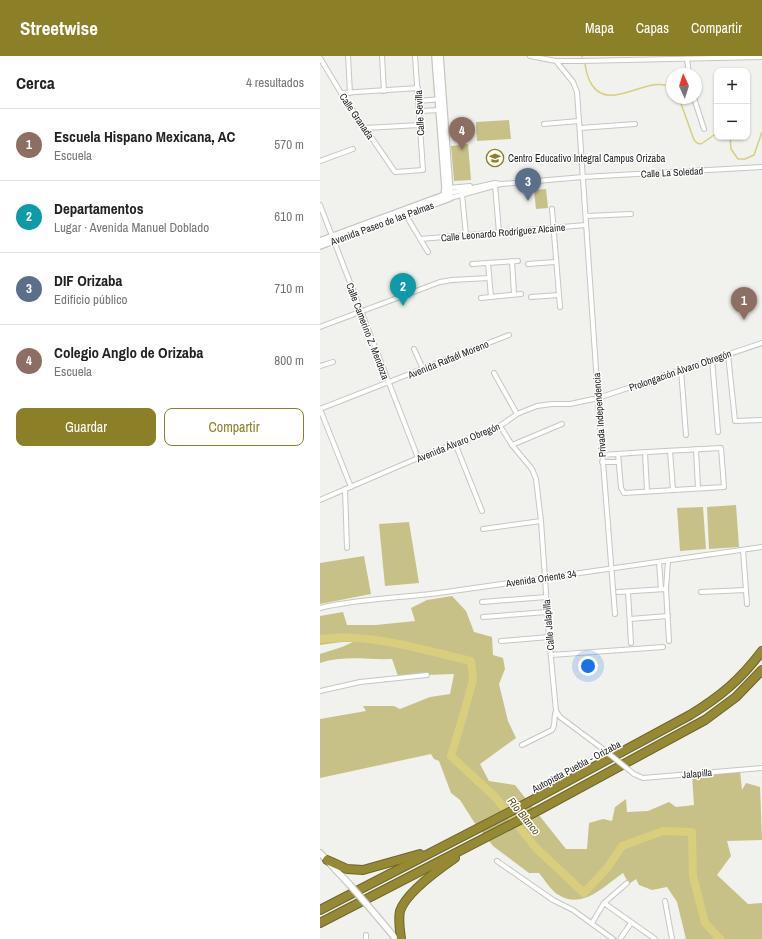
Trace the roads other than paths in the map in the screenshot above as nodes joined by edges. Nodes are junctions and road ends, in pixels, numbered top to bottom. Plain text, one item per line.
1 (348, 56) edge
2 (382, 56) edge
3 (416, 56) edge
4 (435, 56) edge
5 (440, 56) edge
6 (530, 56) edge
7 (762, 57) edge
8 (320, 58) edge
9 (688, 59) junction
10 (556, 61) junction
11 (689, 68) edge
12 (418, 88) junction
13 (384, 90) junction
14 (341, 93) junction
15 (350, 93) junction
16 (441, 99) junction
17 (418, 101) junction
18 (696, 104) edge
19 (441, 110) junction
20 (419, 111) junction
21 (579, 121) junction
22 (544, 124) dead end
23 (635, 124) dead end
24 (420, 125) junction
25 (365, 128) junction
26 (580, 128) junction
27 (704, 129) dead end
28 (353, 149) dead end
29 (320, 161) edge
30 (762, 167) edge
31 (395, 172) joint
32 (583, 177) junction
33 (495, 184) junction
34 (447, 193) junction
35 (462, 194) junction
36 (320, 204) edge
37 (552, 209) dead end
38 (404, 212) junction
39 (631, 214) dead end
40 (586, 216) junction
41 (586, 225) junction
42 (553, 228) junction
43 (499, 232) junction
44 (466, 235) junction
45 (333, 239) junction
46 (420, 239) junction
47 (320, 241) edge
48 (320, 246) edge
49 (428, 252) dead end
50 (518, 260) dead end
51 (512, 261) junction
52 (555, 262) junction
53 (488, 263) junction
54 (472, 264) dead end
55 (528, 264) dead end
56 (489, 278) junction
57 (514, 294) junction
58 (521, 294) dead end
59 (559, 295) junction
60 (491, 297) junction
61 (481, 298) dead end
62 (531, 298) dead end
63 (560, 308) dead end
64 (360, 311) junction
65 (320, 327) edge
66 (509, 335) dead end
67 (762, 343) edge
68 (414, 349) dead end
69 (728, 354) junction
70 (712, 359) junction
71 (333, 362) dead end
72 (320, 366) edge
73 (423, 369) junction
74 (681, 369) junction
75 (494, 373) dead end
76 (388, 383) junction
77 (598, 398) junction
78 (320, 409) edge
79 (517, 414) junction
80 (762, 420) edge
81 (562, 424) dead end
82 (500, 426) junction
83 (718, 432) dead end
84 (686, 435) dead end
85 (455, 443) junction
86 (512, 444) junction
87 (696, 449) junction
88 (670, 451) junction
89 (645, 452) junction
90 (618, 454) junction
91 (602, 455) junction
92 (418, 458) junction
93 (602, 462) junction
94 (618, 462) junction
95 (351, 487) junction
96 (698, 488) junction
97 (345, 490) junction
98 (673, 490) junction
99 (647, 491) junction
100 (320, 500) edge
101 (482, 511) dead end
102 (541, 521) junction
103 (483, 529) dead end
104 (762, 547) edge
105 (347, 548) dead end
106 (743, 550) junction
107 (668, 561) junction
108 (659, 562) junction
109 (611, 569) junction
110 (545, 577) junction
111 (664, 589) junction
112 (746, 590) junction
113 (618, 592) dead end
114 (628, 592) junction
115 (701, 592) dead end
116 (546, 597) junction
117 (482, 602) dead end
118 (747, 604) dead end
119 (320, 608) edge
120 (547, 612) junction
121 (614, 614) dead end
122 (668, 616) junction
123 (483, 617) dead end
124 (630, 619) junction
125 (549, 637) junction
126 (501, 641) dead end
127 (669, 641) dead end
128 (631, 643) dead end
129 (663, 647) dead end
130 (762, 651) edge
131 (551, 655) junction
132 (762, 670) edge
133 (427, 675) dead end
134 (320, 691) edge
135 (556, 711) junction
136 (522, 745) dead end
137 (762, 768) edge
138 (460, 838) junction
139 (473, 844) junction
140 (320, 853) edge
141 (327, 860) junction
142 (497, 861) dead end
143 (627, 883) dead end
144 (665, 902) dead end
145 (604, 904) junction
146 (320, 910) edge
147 (320, 923) edge
148 (592, 923) junction
149 (631, 923) junction
150 (396, 939) edge
151 (401, 939) edge
152 (613, 939) edge
153 (620, 939) edge
154 (654, 939) edge
155 (672, 939) edge

1 - 15 street
2 - 13 street
3 - 12 street, Calle Sevilla
4 - 16 street
5 - 16 street
6 - 10 street
7 - 9 street
8 - 14 street, Calle Granada
9 - 10 street
9 - 11 street
10 - 21 street, Privada Independencia
12 - 13 street
12 - 17 street, Calle Sevilla
13 - 15 street
14 - 15 street
14 - 25 street, Calle Granada
16 - 17 street
16 - 19 street
17 - 20 street, Calle Sevilla
18 - 27 street
19 - 20 street
19 - 34 street
20 - 24 street, Calle Sevilla
21 - 22 street
21 - 26 street, Privada Independencia
23 - 26 street
24 - 25 street
24 - 31 street, Calle Sevilla
25 - 31 street, Calle Granada
26 - 32 street, Privada Independencia
28 - 29 street
30 - 32 street, Calle La Soledad
32 - 33 street, Avenida Paseo de las Palmas
32 - 40 street, Privada Independencia
33 - 34 street, Avenida Paseo de las Palmas
33 - 35 street, Avenida Paseo de las Palmas
33 - 43 street
34 - 35 street, Avenida Paseo de las Palmas
34 - 38 street, Avenida Paseo de las Palmas
34 - 38 street, Avenida Paseo de las Palmas
35 - 44 street
36 - 45 street, Calle Camerino Z. Mendoza
37 - 42 street
38 - 45 street, Avenida Paseo de las Palmas
38 - 46 street
39 - 40 street
40 - 41 street, Privada Independencia
41 - 42 street, Calle Leonardo Rodríguez Alcaine
41 - 77 street, Privada Independencia
42 - 43 street, Calle Leonardo Rodríguez Alcaine
42 - 52 street
43 - 44 street, Calle Leonardo Rodríguez Alcaine
44 - 46 street, Calle Leonardo Rodríguez Alcaine
45 - 47 street, Avenida Paseo de las Palmas
45 - 48 street, Avenida Paseo de las Palmas
45 - 64 street, Calle Camerino Z. Mendoza
46 - 49 street
50 - 51 street
51 - 53 street
51 - 57 street
52 - 55 street
52 - 59 street
53 - 54 street
53 - 56 street
56 - 60 street
56 - 64 street
57 - 58 street
57 - 60 street
59 - 62 street
59 - 63 street
60 - 61 street
64 - 65 street
64 - 76 street, Calle Camerino Z. Mendoza
66 - 73 street, Avenida Rafaél Moreno
67 - 69 street, Prolongación Álvaro Obregón
68 - 73 street
69 - 70 street, Prolongación Álvaro Obregón
69 - 80 street
70 - 74 street, Prolongación Álvaro Obregón
70 - 83 street
71 - 72 street
73 - 76 street, Avenida Rafaél Moreno
74 - 77 street, Prolongación Álvaro Obregón
74 - 84 street
75 - 79 street
76 - 78 street, Avenida Rafaél Moreno
76 - 92 street, Calle Camerino Z. Mendoza
77 - 79 street, Avenida Álvaro Obregón
77 - 91 street, Privada Independencia
78 - 95 street
79 - 82 street, Avenida Álvaro Obregón
81 - 86 street
82 - 85 street, Avenida Álvaro Obregón
82 - 86 street, Calle Jalapilla
85 - 92 street, Avenida Álvaro Obregón
85 - 101 street
86 - 102 street, Calle Jalapilla
87 - 88 street
87 - 96 street
87 - 96 street
88 - 89 street
88 - 98 street
89 - 90 street
89 - 99 street
90 - 91 street
90 - 94 street
91 - 93 street, Privada Independencia
92 - 95 street, Avenida Álvaro Obregón
93 - 94 street
93 - 109 street, Privada Independencia
94 - 99 street
95 - 97 street, Avenida Álvaro Obregón
96 - 98 street
97 - 100 street, Avenida Álvaro Obregón
97 - 105 street
98 - 99 street
102 - 103 street
102 - 110 street, Calle Jalapilla
104 - 106 street, Avenida Oriente 34
106 - 107 street, Avenida Oriente 34
106 - 112 street
107 - 108 street, Avenida Oriente 34
107 - 111 street
108 - 109 street, Avenida Oriente 34
108 - 111 street
109 - 110 street, Avenida Oriente 34
109 - 121 street, Privada Independencia
110 - 116 street, Calle Jalapilla
110 - 119 street, Avenida Oriente 34
111 - 114 street
111 - 122 street
112 - 115 street
112 - 118 street
113 - 114 street
114 - 124 street
116 - 117 street
116 - 120 street, Calle Jalapilla
120 - 123 street
120 - 125 street, Calle Jalapilla
122 - 124 street
122 - 127 street
124 - 128 street
125 - 126 street
125 - 131 street, Calle Jalapilla
129 - 131 street
130 - 138 highway, Autopista Puebla - Orizaba
131 - 135 street, Calle Jalapilla
132 - 139 highway, Autopista Puebla - Orizaba
133 - 134 street
135 - 136 street, Calle Jalapilla
135 - 137 street, Jalapilla, bridge
138 - 141 highway
138 - 146 highway, Autopista Puebla - Orizaba
139 - 147 highway, Autopista Puebla - Orizaba
139 - 151 highway
140 - 141 street
141 - 150 street, bridge
142 - 148 street
143 - 145 street
144 - 155 street
145 - 148 street
145 - 149 street
148 - 152 street
149 - 153 street
149 - 154 street

